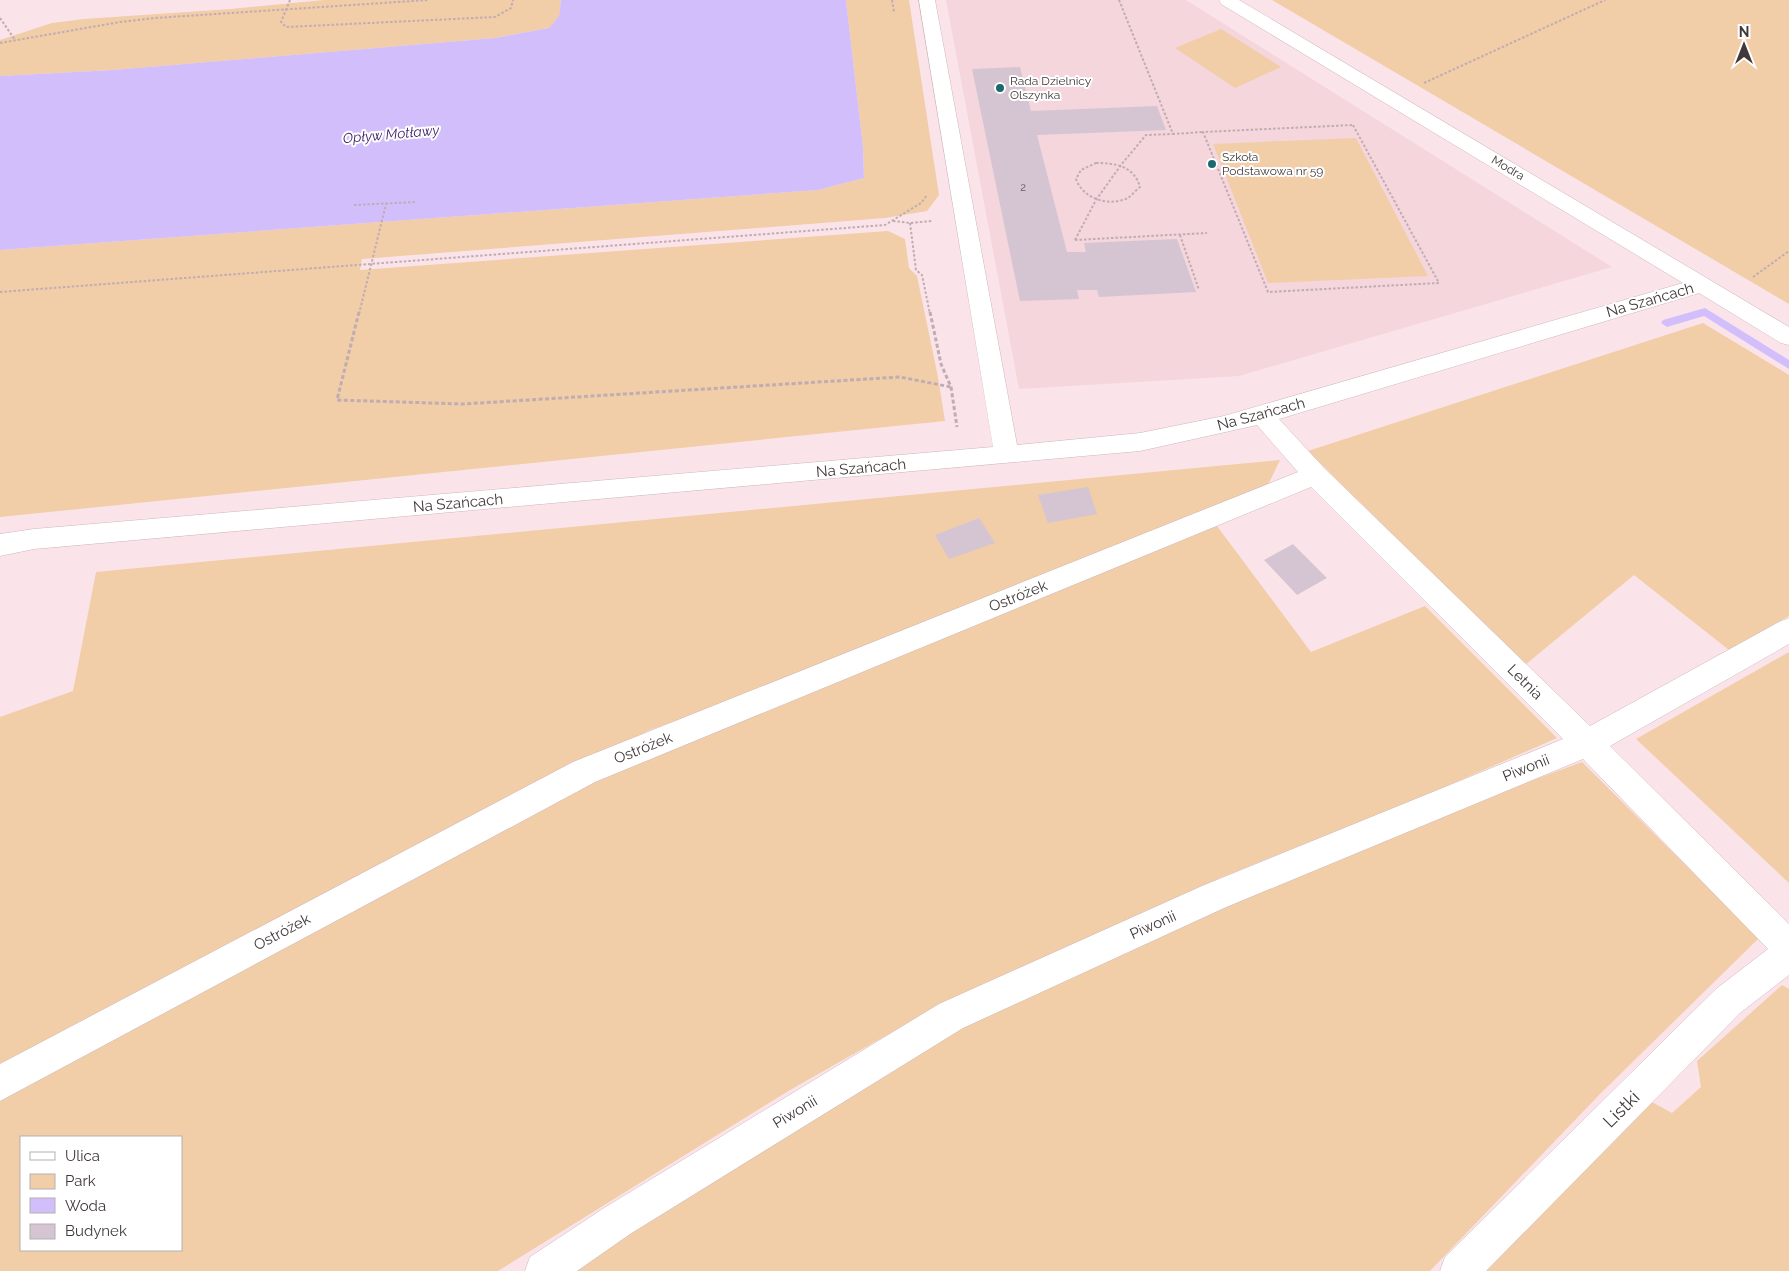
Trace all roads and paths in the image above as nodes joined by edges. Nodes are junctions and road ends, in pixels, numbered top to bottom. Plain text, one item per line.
1 (290, 0) edge
2 (428, 0) edge
3 (513, 0) edge
4 (892, 0) edge
5 (927, 0) edge
6 (1119, 0) edge
7 (1227, 0) edge
8 (1605, 0) edge
9 (287, 9) junction
10 (895, 15) dead end
11 (0, 18) edge
12 (15, 40) junction
13 (0, 43) edge
14 (1418, 85) dead end
15 (1203, 132) junction
16 (1173, 134) junction
17 (1120, 165) junction
18 (931, 189) dead end
19 (1096, 200) junction
20 (417, 202) dead end
21 (386, 204) junction
22 (354, 205) dead end
23 (935, 220) dead end
24 (893, 221) junction
25 (910, 222) junction
26 (1207, 234) dead end
27 (1180, 235) junction
28 (1789, 252) edge
29 (370, 264) junction
30 (1749, 280) dead end
31 (1702, 285) junction
32 (1199, 290) dead end
33 (0, 292) edge
34 (1789, 337) edge
35 (951, 387) junction
36 (1262, 415) junction
37 (958, 432) dead end
38 (1008, 455) junction
39 (1315, 475) junction
40 (0, 545) edge
41 (1789, 630) edge
42 (1587, 743) junction
43 (1789, 947) edge
44 (1789, 954) edge
45 (0, 1083) edge
46 (544, 1271) edge
47 (1459, 1271) edge

1 - 9 path
2 - 9 path
3 - 9 path
4 - 10 path
5 - 38 street
6 - 16 path
7 - 31 street, Modra
8 - 14 path
9 - 12 path
11 - 12 path
12 - 13 path
15 - 15 path
15 - 16 path
16 - 17 path
17 - 19 path
17 - 19 path
17 - 19 path
18 - 24 path
19 - 27 path
20 - 21 path
21 - 22 path
21 - 29 path
23 - 25 path
24 - 25 path
24 - 29 path
25 - 35 path
26 - 27 path
27 - 32 path
28 - 30 path
29 - 33 path
29 - 35 path
31 - 34 street, Modra
31 - 36 street, Na Szańcach
35 - 37 path
36 - 38 street, Na Szańcach
36 - 39 street, Letnia
38 - 40 street, Na Szańcach
39 - 42 street, Letnia
39 - 45 street, Ostróżek
41 - 42 street, Piwonii
42 - 43 street, Letnia
42 - 46 street, Piwonii
44 - 47 street, Listki

